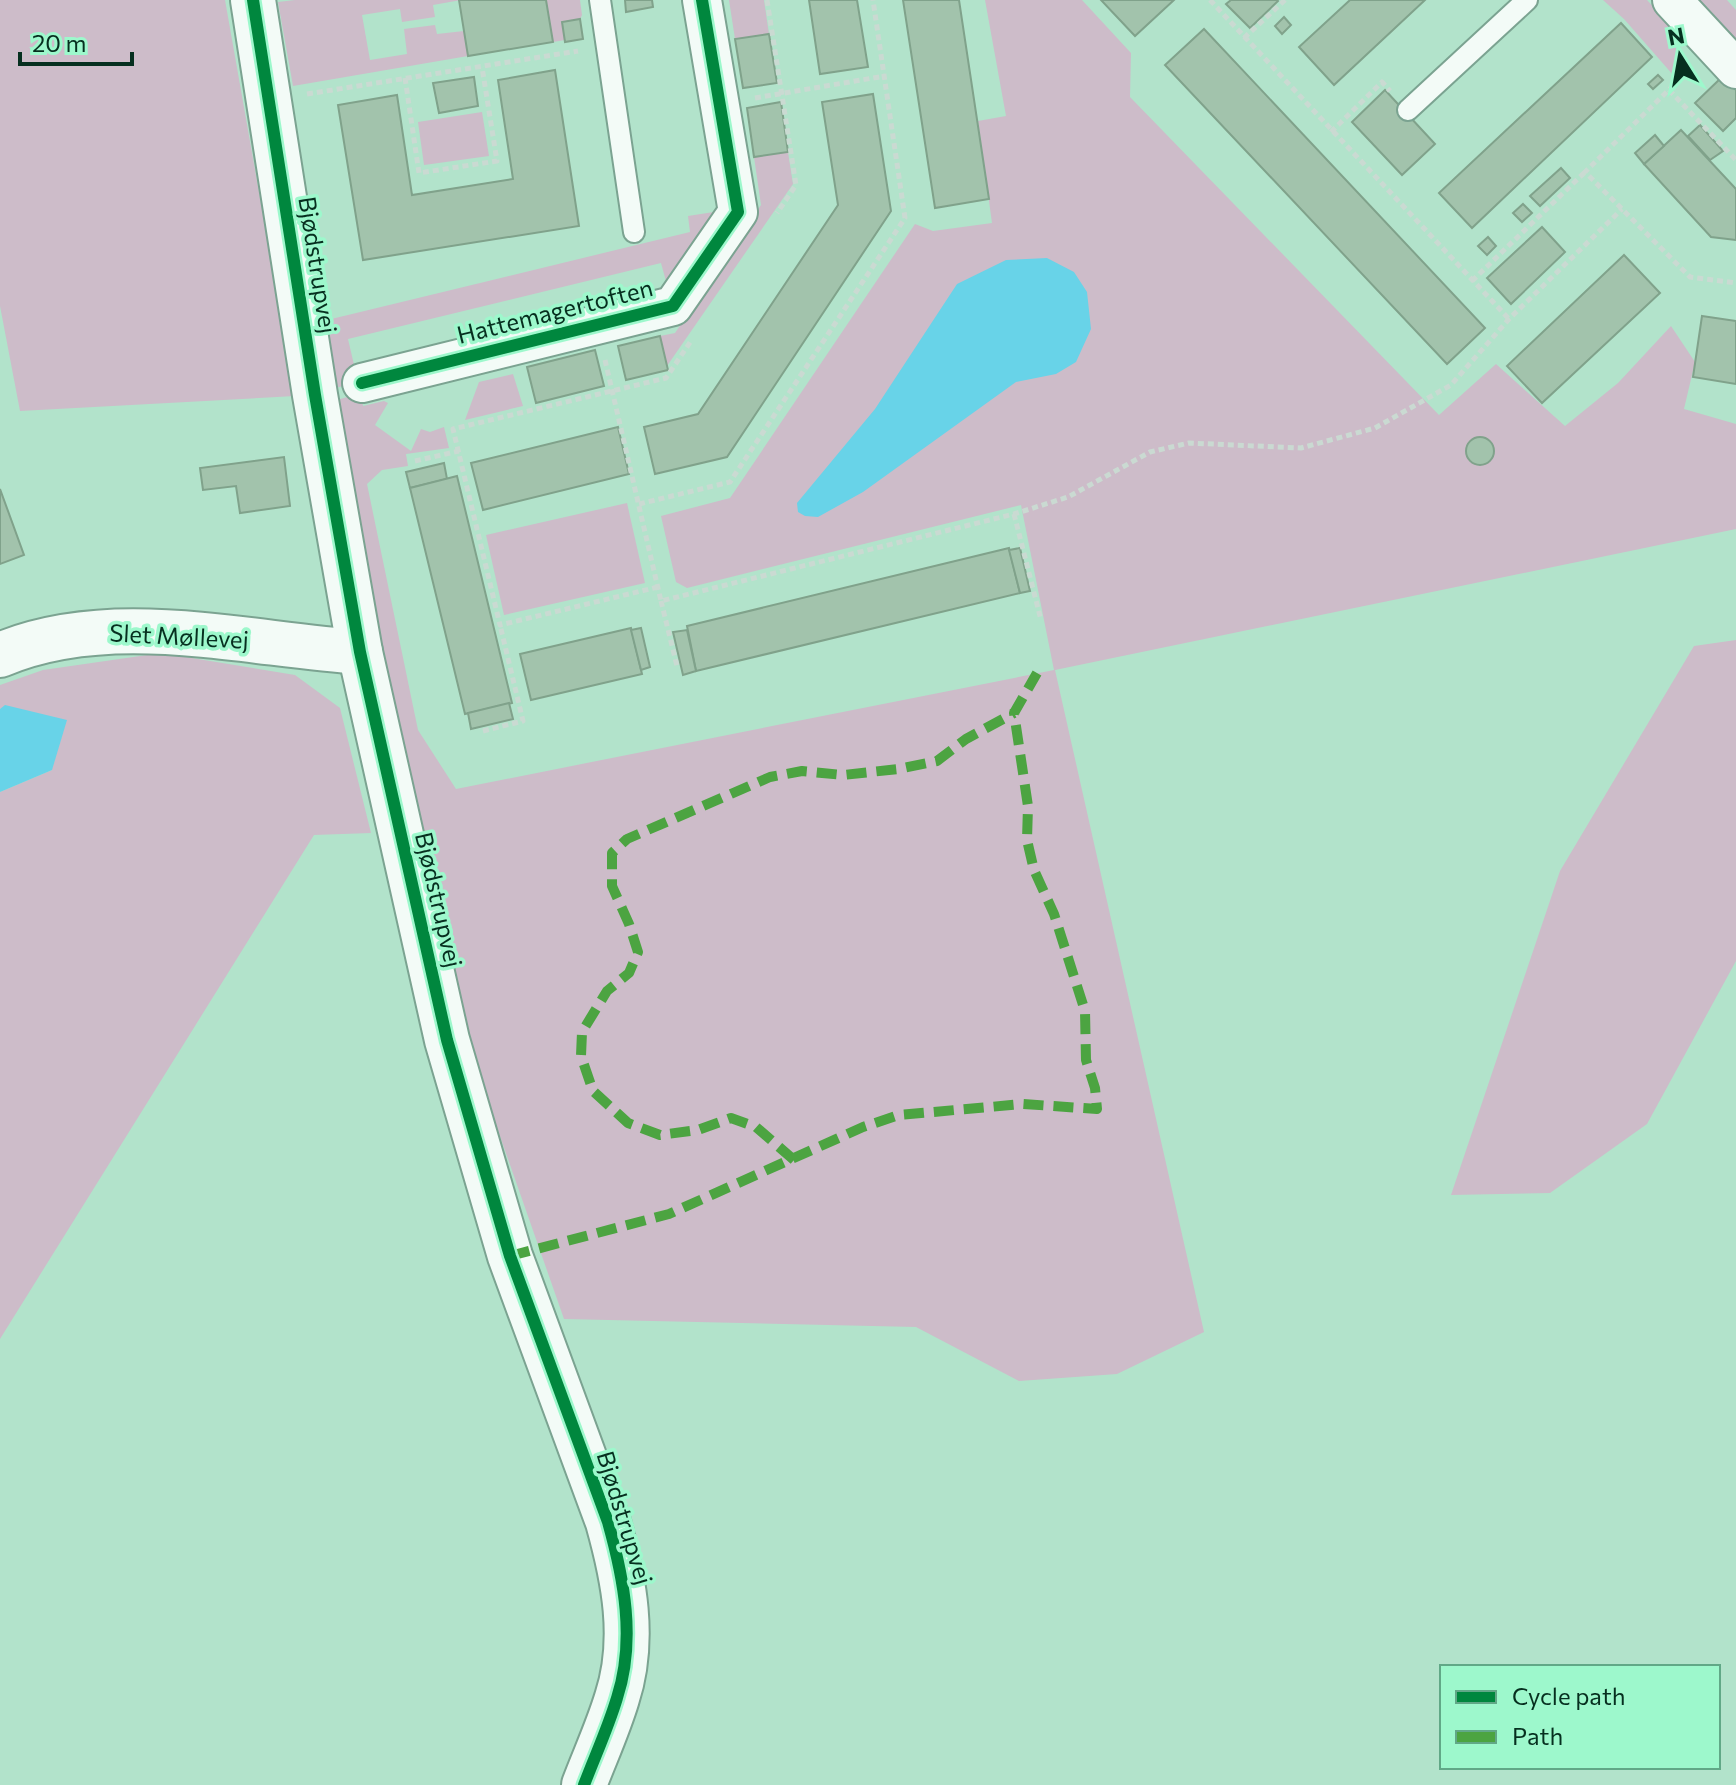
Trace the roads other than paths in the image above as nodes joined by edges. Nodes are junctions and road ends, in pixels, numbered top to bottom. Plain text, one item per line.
1 (253, 0) edge
2 (600, 0) edge
3 (702, 0) edge
4 (1527, 0) edge
5 (1672, 0) edge
6 (1725, 57) edge
7 (1408, 110) road end
8 (634, 232) dead end
9 (362, 383) dead end
10 (360, 652) junction
11 (0, 655) edge
12 (584, 1785) edge

1 - 10 street, Bjødstrupvej
2 - 8 lane
3 - 9 street, Hattemagertoften
4 - 7 lane
5 - 6 street
10 - 11 street, Slet Møllevej
10 - 12 street, Bjødstrupvej

